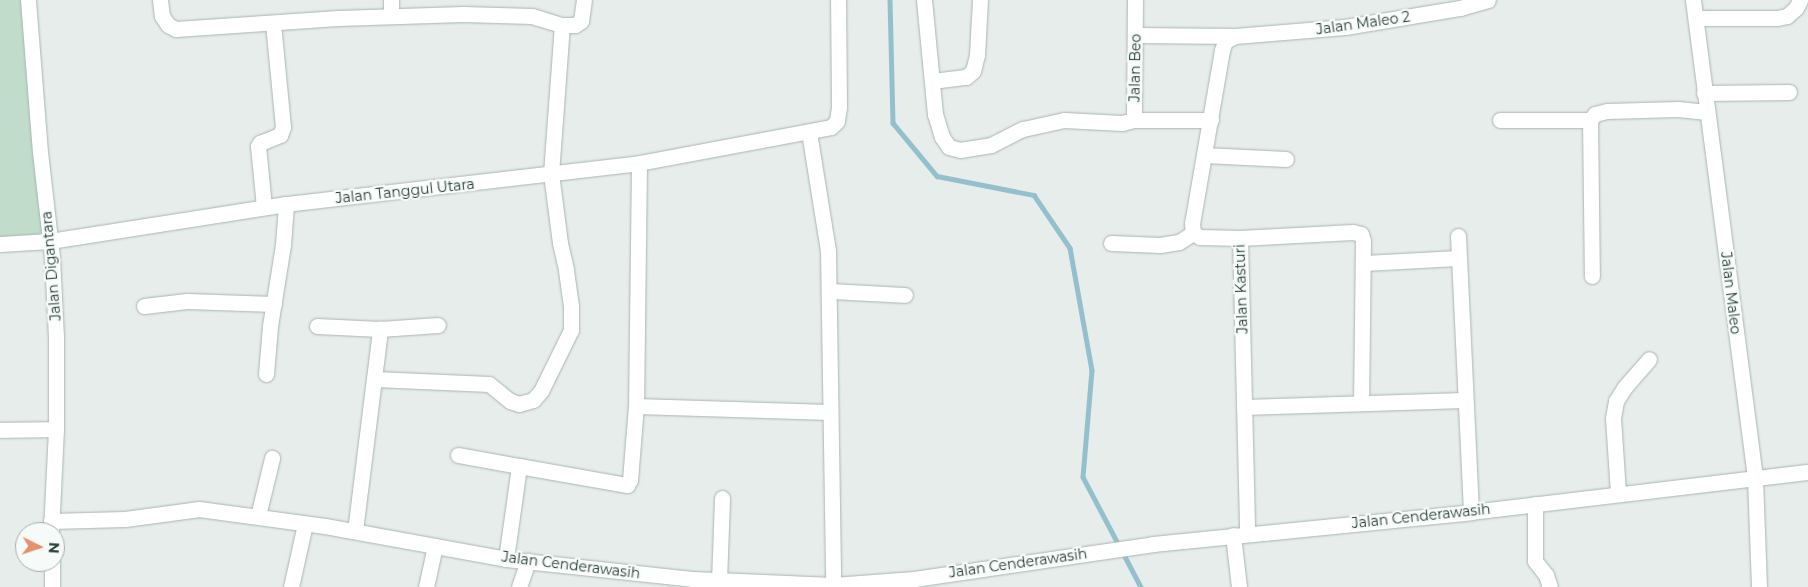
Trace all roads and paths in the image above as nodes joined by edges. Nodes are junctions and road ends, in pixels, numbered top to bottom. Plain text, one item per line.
1 (28, 0) edge
2 (160, 0) edge
3 (392, 0) edge
4 (584, 0) edge
5 (838, 0) edge
6 (924, 0) edge
7 (980, 0) edge
8 (1135, 0) edge
9 (1488, 0) edge
10 (1693, 0) edge
11 (1800, 0) edge
12 (391, 16) junction
13 (1696, 18) junction
14 (273, 23) junction
15 (562, 25) junction
16 (1135, 35) junction
17 (1235, 36) junction
18 (932, 81) junction
19 (1789, 92) dead end
20 (1704, 93) junction
21 (1707, 112) junction
22 (1134, 120) junction
23 (1211, 120) junction
24 (1500, 120) dead end
25 (1590, 120) junction
26 (810, 141) junction
27 (1204, 155) junction
28 (1286, 159) dead end
29 (639, 170) junction
30 (551, 174) junction
31 (286, 204) junction
32 (264, 207) junction
33 (1193, 233) junction
34 (1458, 236) dead end
35 (1240, 238) junction
36 (1110, 242) dead end
37 (0, 244) edge
38 (51, 248) junction
39 (1459, 258) junction
40 (1363, 263) junction
41 (1592, 276) dead end
42 (829, 291) junction
43 (905, 295) dead end
44 (274, 304) junction
45 (144, 306) dead end
46 (438, 325) dead end
47 (317, 326) dead end
48 (380, 329) junction
49 (1649, 359) dead end
50 (266, 374) dead end
51 (375, 379) junction
52 (1464, 400) junction
53 (1361, 402) junction
54 (636, 406) junction
55 (1244, 407) junction
56 (830, 412) junction
57 (56, 429) junction
58 (0, 430) edge
59 (458, 455) dead end
60 (272, 458) dead end
61 (519, 466) junction
62 (1808, 472) edge
63 (1755, 478) junction
64 (1618, 493) junction
65 (722, 498) dead end
66 (1535, 504) junction
67 (1471, 512) junction
68 (258, 516) junction
69 (51, 522) edge
70 (304, 524) junction
71 (65, 525) edge
72 (355, 532) junction
73 (1240, 534) junction
74 (435, 546) junction
75 (506, 558) junction
76 (528, 561) junction
77 (52, 572) edge
78 (718, 581) junction
79 (914, 583) edge
80 (744, 585) edge
81 (833, 585) junction
82 (52, 587) edge
83 (291, 587) edge
84 (426, 587) edge
85 (520, 587) edge
86 (1239, 587) edge
87 (1550, 587) edge
88 (1759, 587) edge

1 - 38 street, Jalan Digantara
2 - 14 street
3 - 12 street
4 - 15 street
5 - 26 street, Jalan Tanggul Utara
6 - 18 street
7 - 18 street
8 - 16 street, Jalan Beo
9 - 17 street, Jalan Maleo 2
10 - 13 street, Jalan Maleo
11 - 13 street
12 - 14 street
12 - 15 street
13 - 20 street, Jalan Maleo
14 - 32 street
15 - 30 street
16 - 17 street, Jalan Maleo 2
16 - 22 street, Jalan Beo
17 - 23 street
18 - 22 street
19 - 20 street
20 - 21 street, Jalan Maleo
21 - 25 street
21 - 63 street, Jalan Maleo
22 - 23 street, Jalan Beo
23 - 27 street
24 - 25 street
25 - 41 street
26 - 29 street, Jalan Tanggul Utara
26 - 42 street
27 - 28 street
27 - 33 street
29 - 30 street, Jalan Tanggul Utara
29 - 54 street
30 - 31 street, Jalan Tanggul Utara
30 - 51 street
31 - 32 street, Jalan Tanggul Utara
31 - 44 street
32 - 38 street, Jalan Tanggul Utara
33 - 35 street, Jalan Kasturi
33 - 36 street
34 - 39 street
35 - 40 street
35 - 55 street, Jalan Kasturi
37 - 38 street, Jalan Tanggul Utara
38 - 57 street, Jalan Digantara
39 - 40 street
39 - 52 street
40 - 53 street
42 - 43 street
42 - 56 street
44 - 45 street
44 - 50 street
46 - 48 street
47 - 48 street
48 - 51 street
49 - 64 street
51 - 72 street
52 - 53 street
52 - 67 street
53 - 55 street
54 - 56 street
54 - 61 street
55 - 73 street, Jalan Kasturi
56 - 81 street
57 - 58 street
57 - 69 street, Jalan Digantara
59 - 61 street
60 - 68 street
61 - 75 street
62 - 63 street, Jalan Cenderawasih
63 - 64 street, Jalan Cenderawasih
63 - 88 street, Jalan Maleo
64 - 66 street, Jalan Cenderawasih
65 - 78 street
66 - 67 street, Jalan Cenderawasih
66 - 87 street
67 - 73 street, Jalan Cenderawasih
68 - 70 street, Jalan Cenderawasih
68 - 71 street, Jalan Cenderawasih
70 - 72 street, Jalan Cenderawasih
70 - 83 street
72 - 74 street, Jalan Cenderawasih
73 - 79 street, Jalan Cenderawasih
73 - 86 street, Jalan Kasturi
74 - 75 street, Jalan Cenderawasih
74 - 84 street
75 - 76 street, Jalan Cenderawasih
76 - 78 street, Jalan Cenderawasih
76 - 85 street
77 - 82 street
78 - 80 street, Jalan Cenderawasih
79 - 81 street, Jalan Cenderawasih
80 - 81 street, Jalan Cenderawasih

